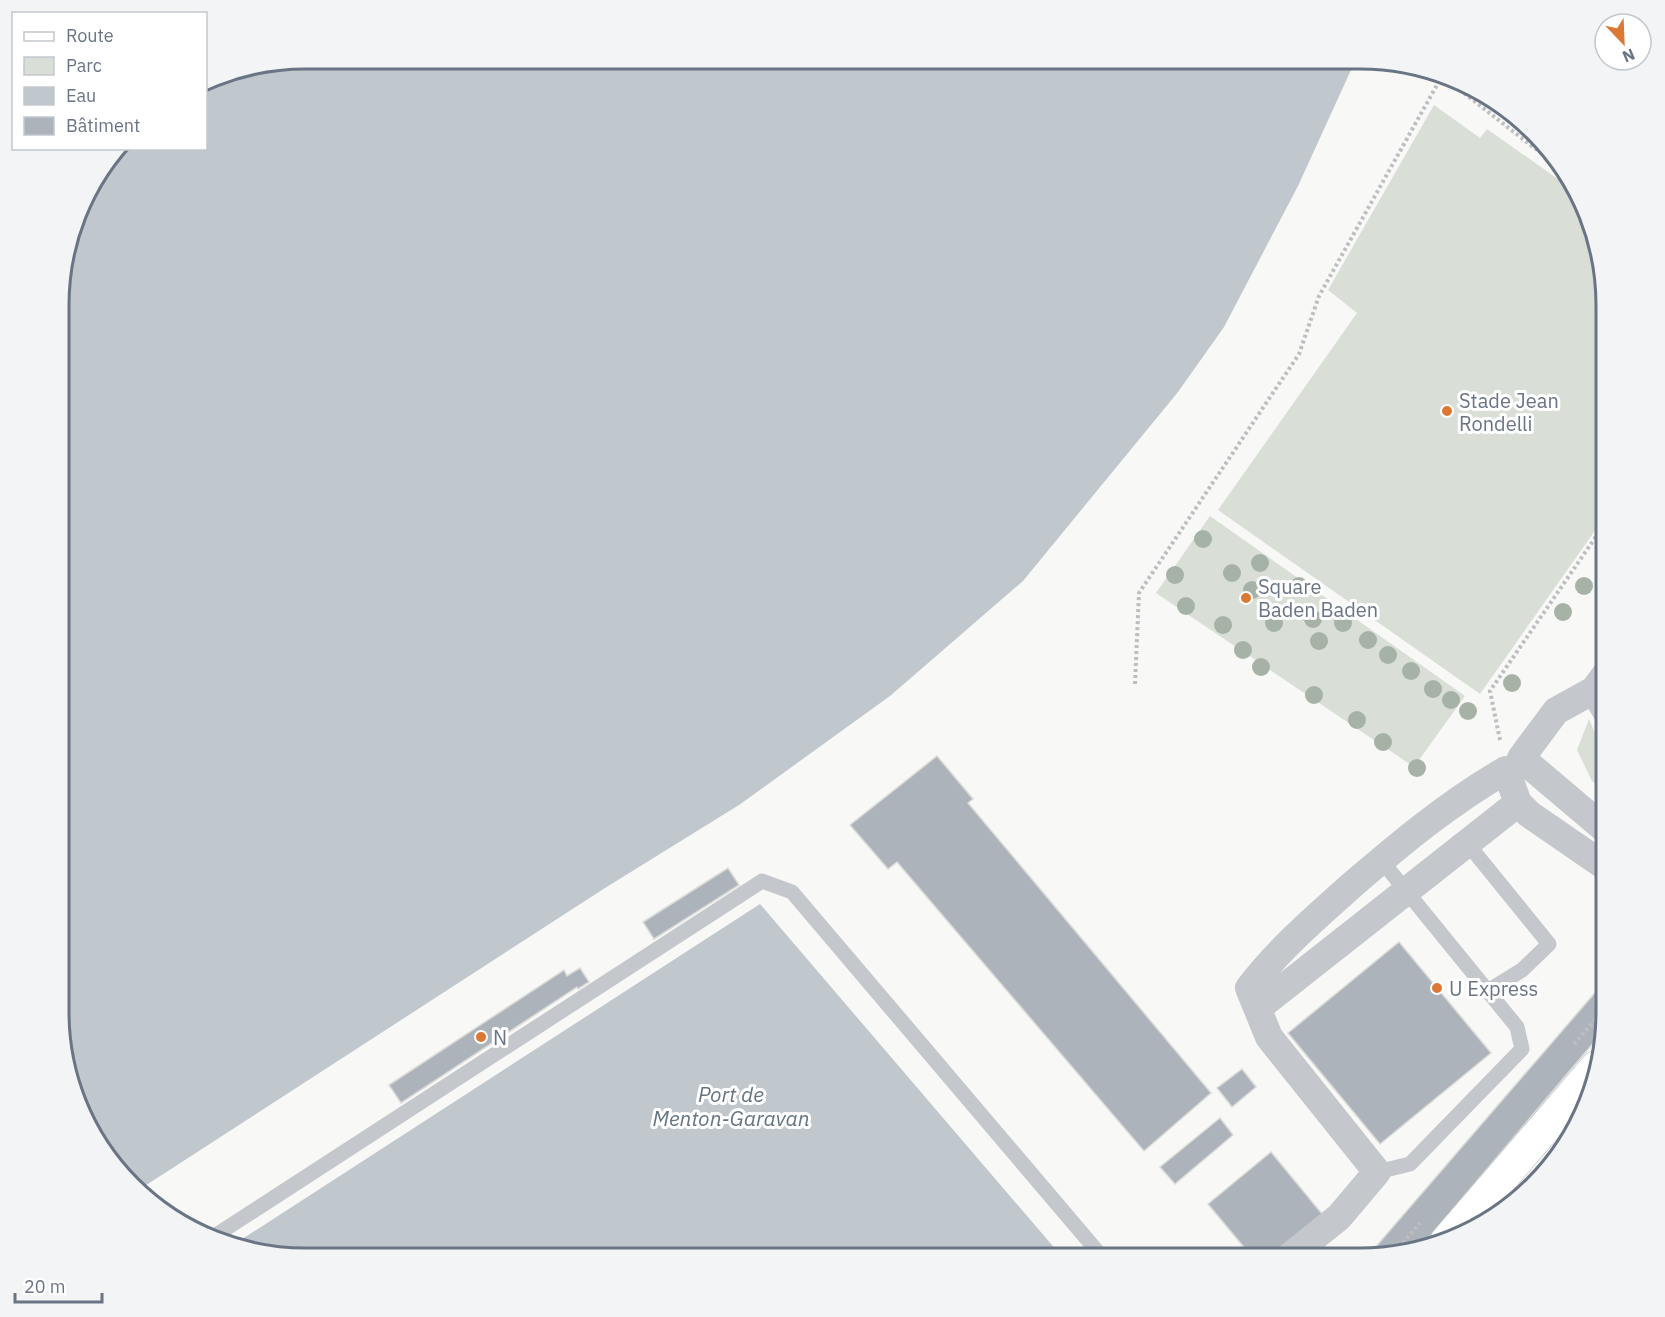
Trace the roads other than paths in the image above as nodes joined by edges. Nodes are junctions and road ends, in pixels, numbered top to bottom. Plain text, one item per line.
1 (1596, 694) edge
2 (1514, 764) junction
3 (1524, 808) junction
4 (1596, 823) edge
5 (1467, 843) junction
6 (1381, 860) junction
7 (1596, 860) edge
8 (1405, 891) junction
9 (1488, 991) junction
10 (1258, 1008) junction
11 (1586, 1080) edge
12 (1377, 1172) junction
13 (1462, 1225) edge
14 (221, 1232) edge
15 (1095, 1248) edge
16 (1300, 1248) edge

1 - 2 street
2 - 3 street
2 - 4 street
2 - 6 street
3 - 5 street
3 - 7 street
5 - 8 street
5 - 9 lane
6 - 8 lane
6 - 10 street
8 - 9 lane
8 - 10 street
9 - 12 lane
10 - 12 street
11 - 13 main road
12 - 16 street
14 - 15 lane

